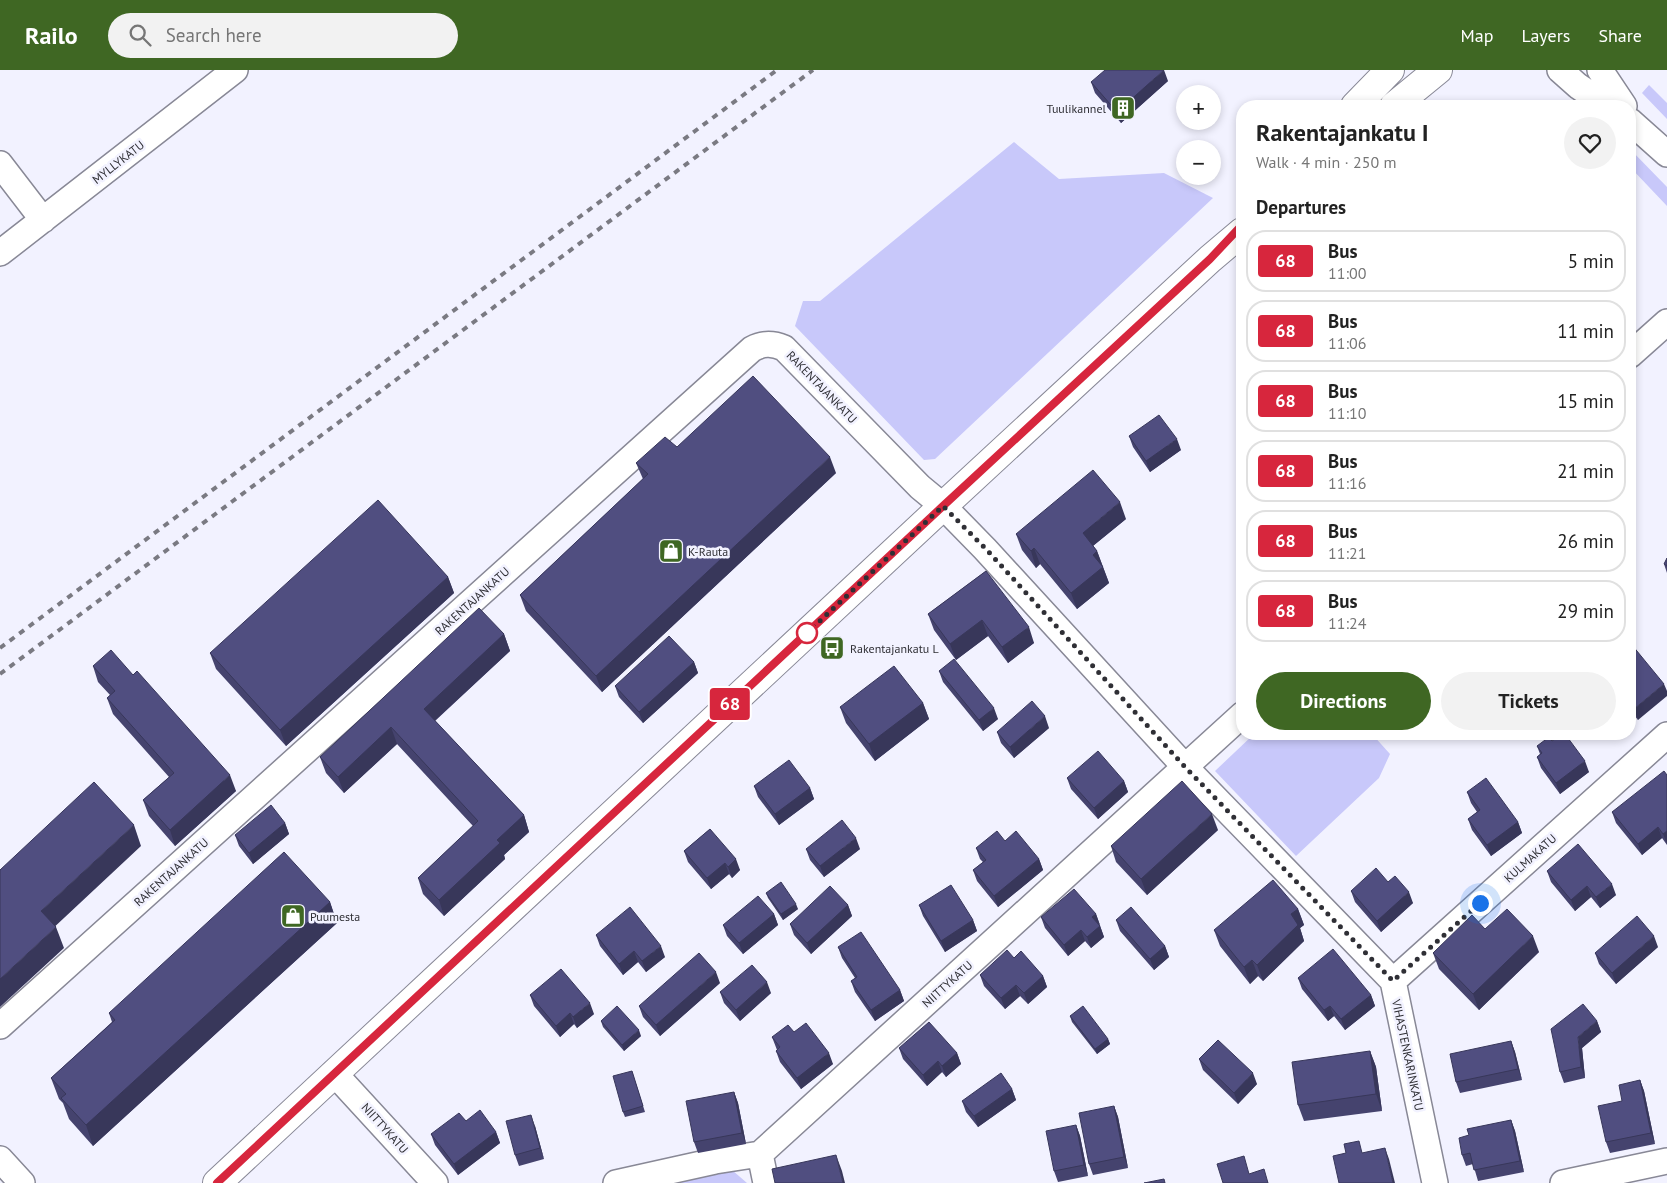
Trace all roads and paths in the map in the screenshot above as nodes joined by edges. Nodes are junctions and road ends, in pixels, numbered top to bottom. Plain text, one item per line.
1 (235, 70) edge
2 (1390, 70) edge
3 (1438, 70) edge
4 (1560, 70) edge
5 (1600, 70) edge
6 (1361, 100) edge
7 (1401, 100) edge
8 (1599, 100) edge
9 (1620, 100) edge
10 (1636, 124) edge
11 (1666, 154) edge
12 (0, 164) edge
13 (43, 220) junction
14 (1236, 231) edge
15 (1236, 237) edge
16 (0, 253) edge
17 (1210, 259) junction
18 (1667, 322) edge
19 (1636, 350) edge
20 (943, 506) junction
21 (1236, 721) edge
22 (1667, 735) edge
23 (1186, 768) junction
24 (1393, 981) junction
25 (0, 1026) edge
26 (334, 1073) junction
27 (760, 1154) junction
28 (0, 1159) edge
29 (1667, 1161) edge
30 (22, 1183) edge
31 (217, 1183) edge
32 (435, 1183) edge
33 (616, 1183) edge
34 (766, 1183) edge
35 (1434, 1183) edge
36 (1563, 1183) edge

1 - 13 street, MYLLYKATU
2 - 6 main road
3 - 7 main road
4 - 8 street
5 - 9 street
10 - 11 street
12 - 13 street
13 - 16 street, MYLLYKATU
14 - 17 main road
15 - 17 main road
17 - 20 main road
18 - 19 street
20 - 23 street
20 - 25 street, RAKENTAJANKATU
20 - 26 main road
21 - 23 street, NIITTYKATU
22 - 24 street, KULMAKATU
23 - 24 street
23 - 27 street, NIITTYKATU
24 - 35 street, VIHASTENKARINKATU
26 - 31 main road
26 - 32 street, NIITTYKATU
27 - 33 street
27 - 34 street
28 - 30 street
29 - 36 street

